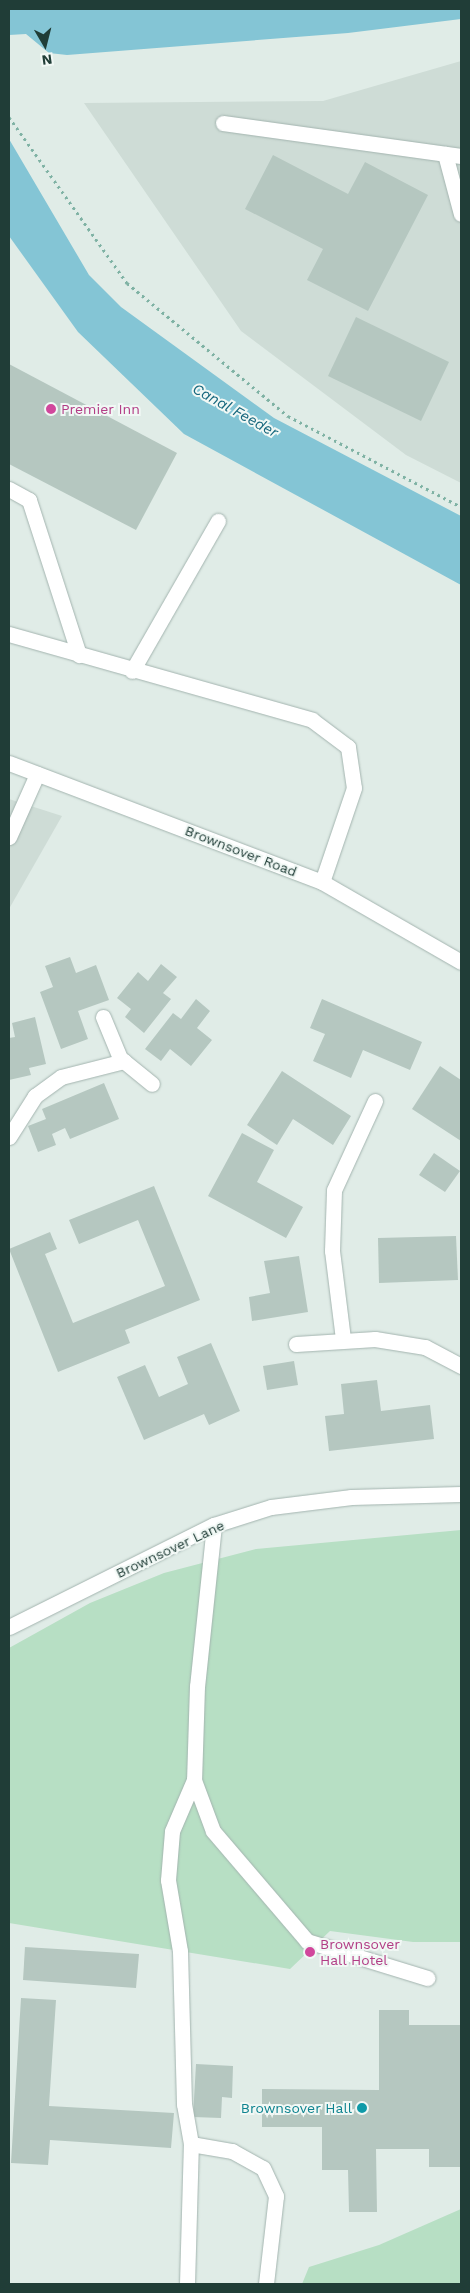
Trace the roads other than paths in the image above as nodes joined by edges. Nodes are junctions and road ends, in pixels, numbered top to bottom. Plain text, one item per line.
1 (224, 123) dead end
2 (445, 154) junction
3 (461, 156) edge
4 (461, 214) edge
5 (9, 489) edge
6 (218, 521) dead end
7 (9, 634) edge
8 (79, 655) junction
9 (132, 671) junction
10 (9, 763) edge
11 (37, 774) junction
12 (9, 837) edge
13 (322, 882) junction
14 (461, 962) edge
15 (103, 1018) dead end
16 (124, 1061) junction
17 (152, 1084) dead end
18 (375, 1101) dead end
19 (9, 1137) edge
20 (343, 1339) junction
21 (296, 1344) dead end
22 (461, 1364) edge
23 (461, 1494) edge
24 (214, 1525) junction
25 (9, 1628) edge
26 (194, 1780) junction
27 (427, 1978) dead end
28 (191, 2144) junction
29 (187, 2284) edge
30 (266, 2284) edge

1 - 2 street
2 - 3 street
2 - 4 street
5 - 8 street
6 - 9 street
7 - 8 street
8 - 9 street
9 - 13 street
10 - 11 street, Brownsover Road
11 - 12 street
11 - 13 street, Brownsover Road
13 - 14 street, Brownsover Road
15 - 16 street
16 - 17 street
16 - 19 street
18 - 20 street
20 - 21 street
20 - 22 street
23 - 24 street, Brownsover Lane
24 - 25 street, Brownsover Lane
24 - 26 street
26 - 27 street
26 - 28 street
28 - 29 street
28 - 30 street

